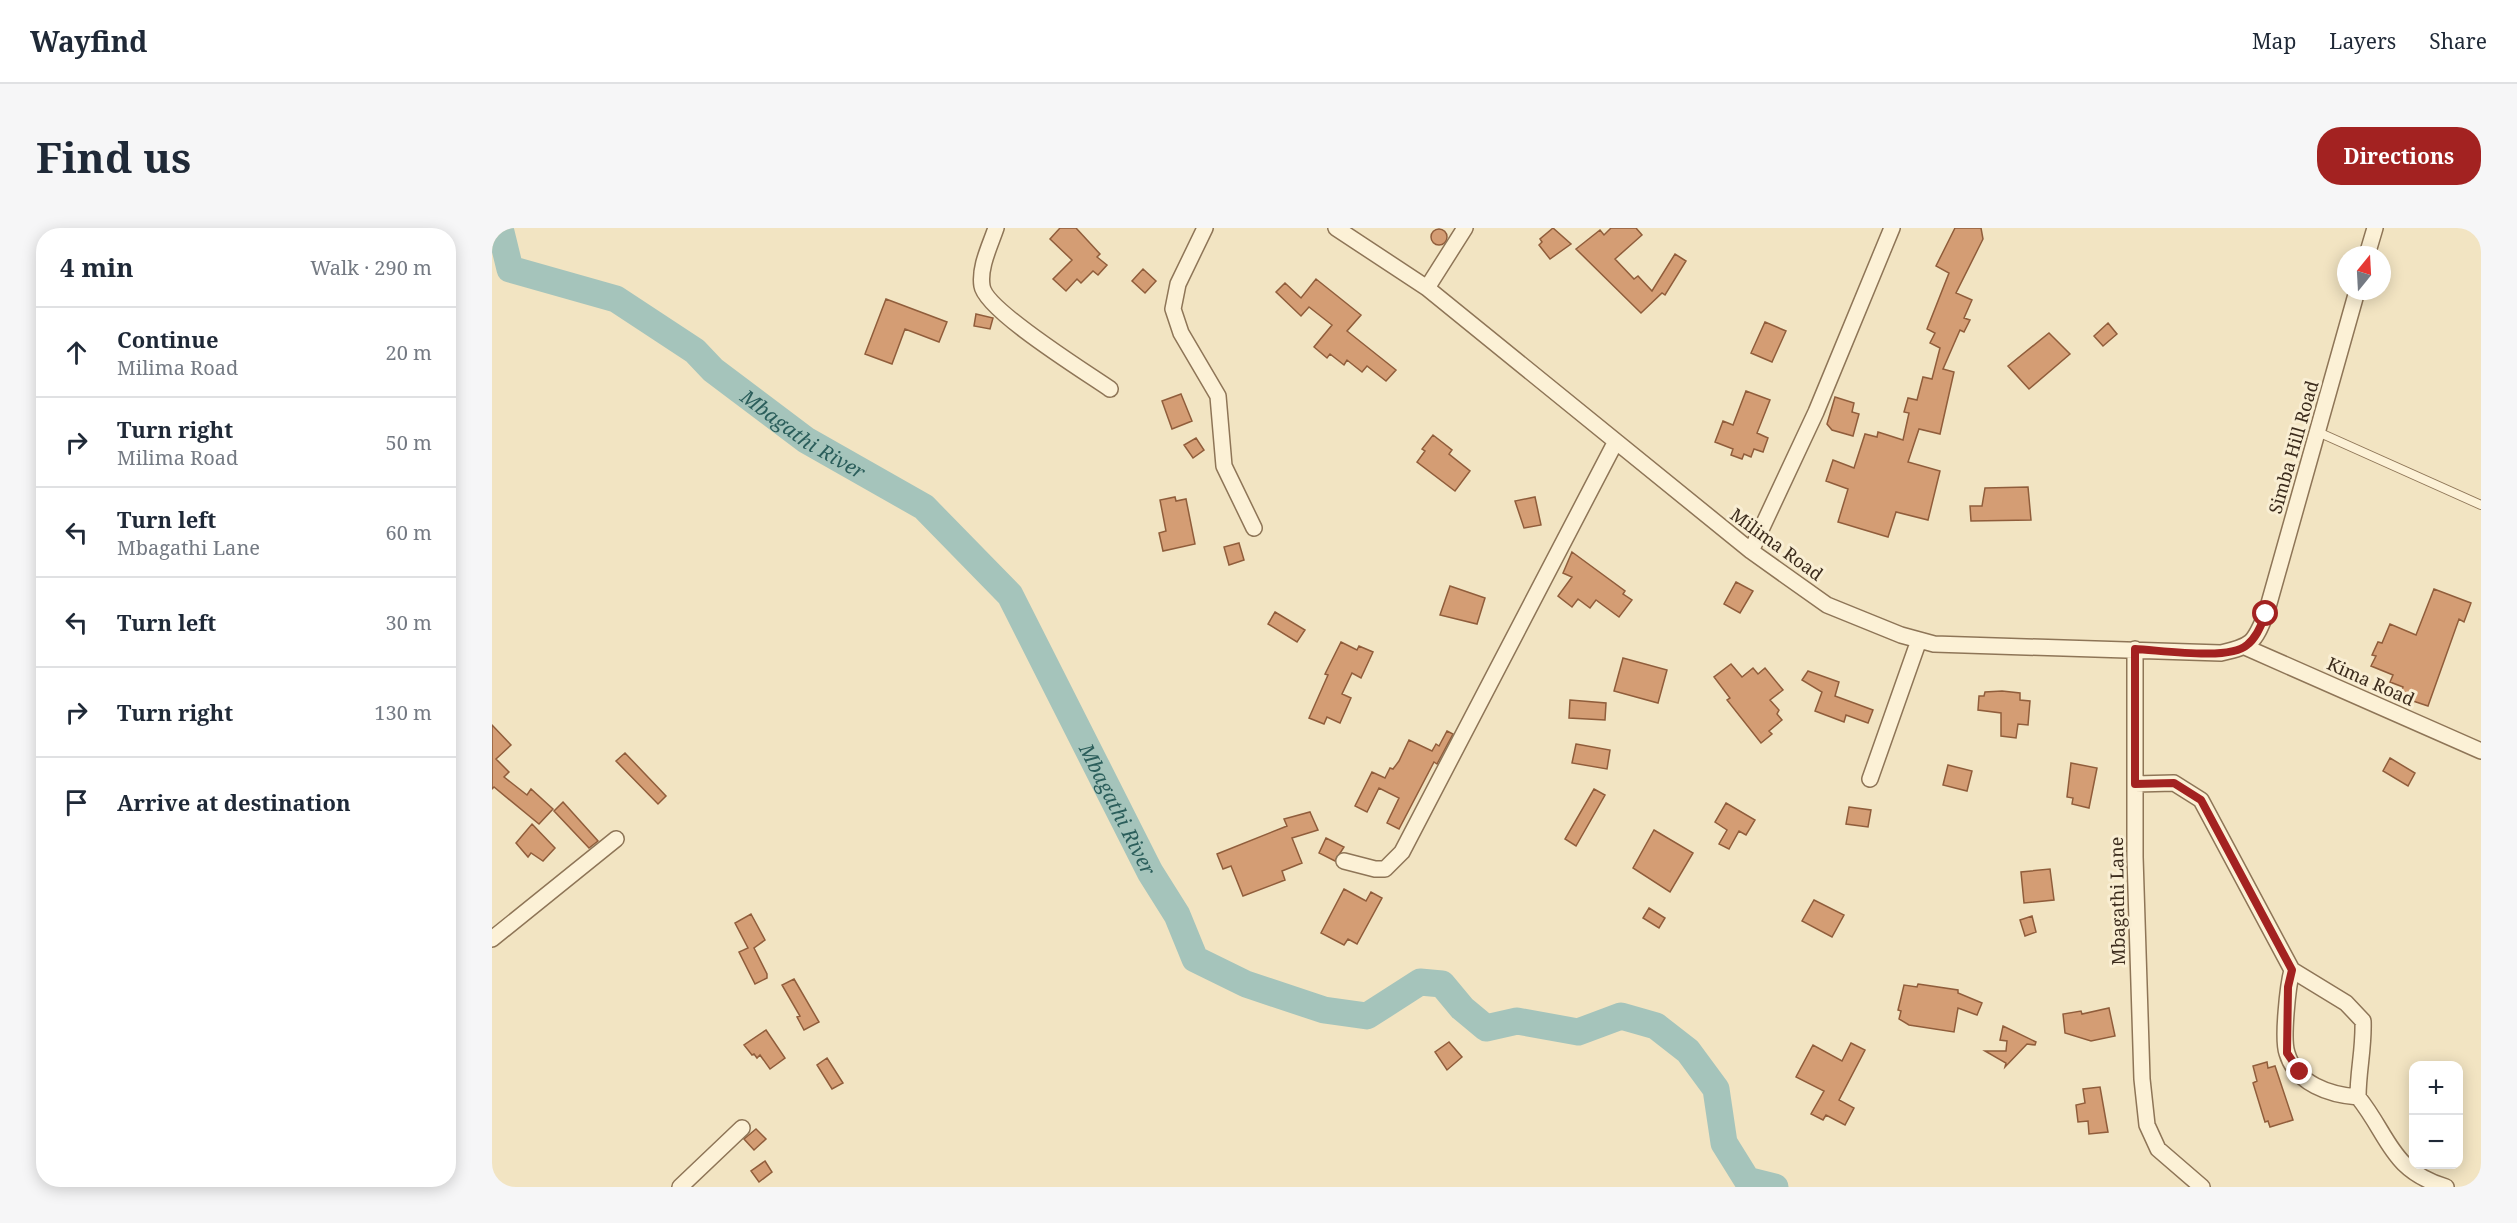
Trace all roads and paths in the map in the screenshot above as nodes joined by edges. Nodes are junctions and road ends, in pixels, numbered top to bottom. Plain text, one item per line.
1 (996, 228) edge
2 (1205, 228) edge
3 (1336, 228) edge
4 (1465, 228) edge
5 (1892, 228) edge
6 (2375, 228) edge
7 (2370, 246) edge
8 (1427, 288) junction
9 (2355, 300) edge
10 (1110, 389) dead end
11 (2318, 432) junction
12 (1615, 443) junction
13 (2481, 505) edge
14 (1254, 528) dead end
15 (1751, 551) junction
16 (1919, 640) junction
17 (2245, 647) junction
18 (2135, 649) junction
19 (2481, 751) edge
20 (1870, 779) dead end
21 (2135, 784) junction
22 (616, 838) dead end
23 (1344, 861) dead end
24 (492, 939) edge
25 (2292, 970) junction
26 (2358, 1097) junction
27 (742, 1128) dead end
28 (680, 1187) edge
29 (2202, 1187) edge
30 (2446, 1187) edge

1 - 10 street
2 - 14 street
3 - 8 street, Milima Road
4 - 8 street
5 - 15 street
6 - 7 street
8 - 12 street, Milima Road
9 - 11 street, Simba Hill Road
11 - 13 lane
11 - 17 street, Simba Hill Road
12 - 15 street, Milima Road
12 - 23 street
15 - 16 street, Milima Road
16 - 18 street, Milima Road
16 - 20 street
17 - 18 street, Milima Road
17 - 19 street, Kima Road
18 - 21 street, Mbagathi Lane
21 - 25 street
21 - 29 street, Mbagathi Lane
22 - 24 street
25 - 26 street
25 - 26 street
26 - 30 street
27 - 28 street

